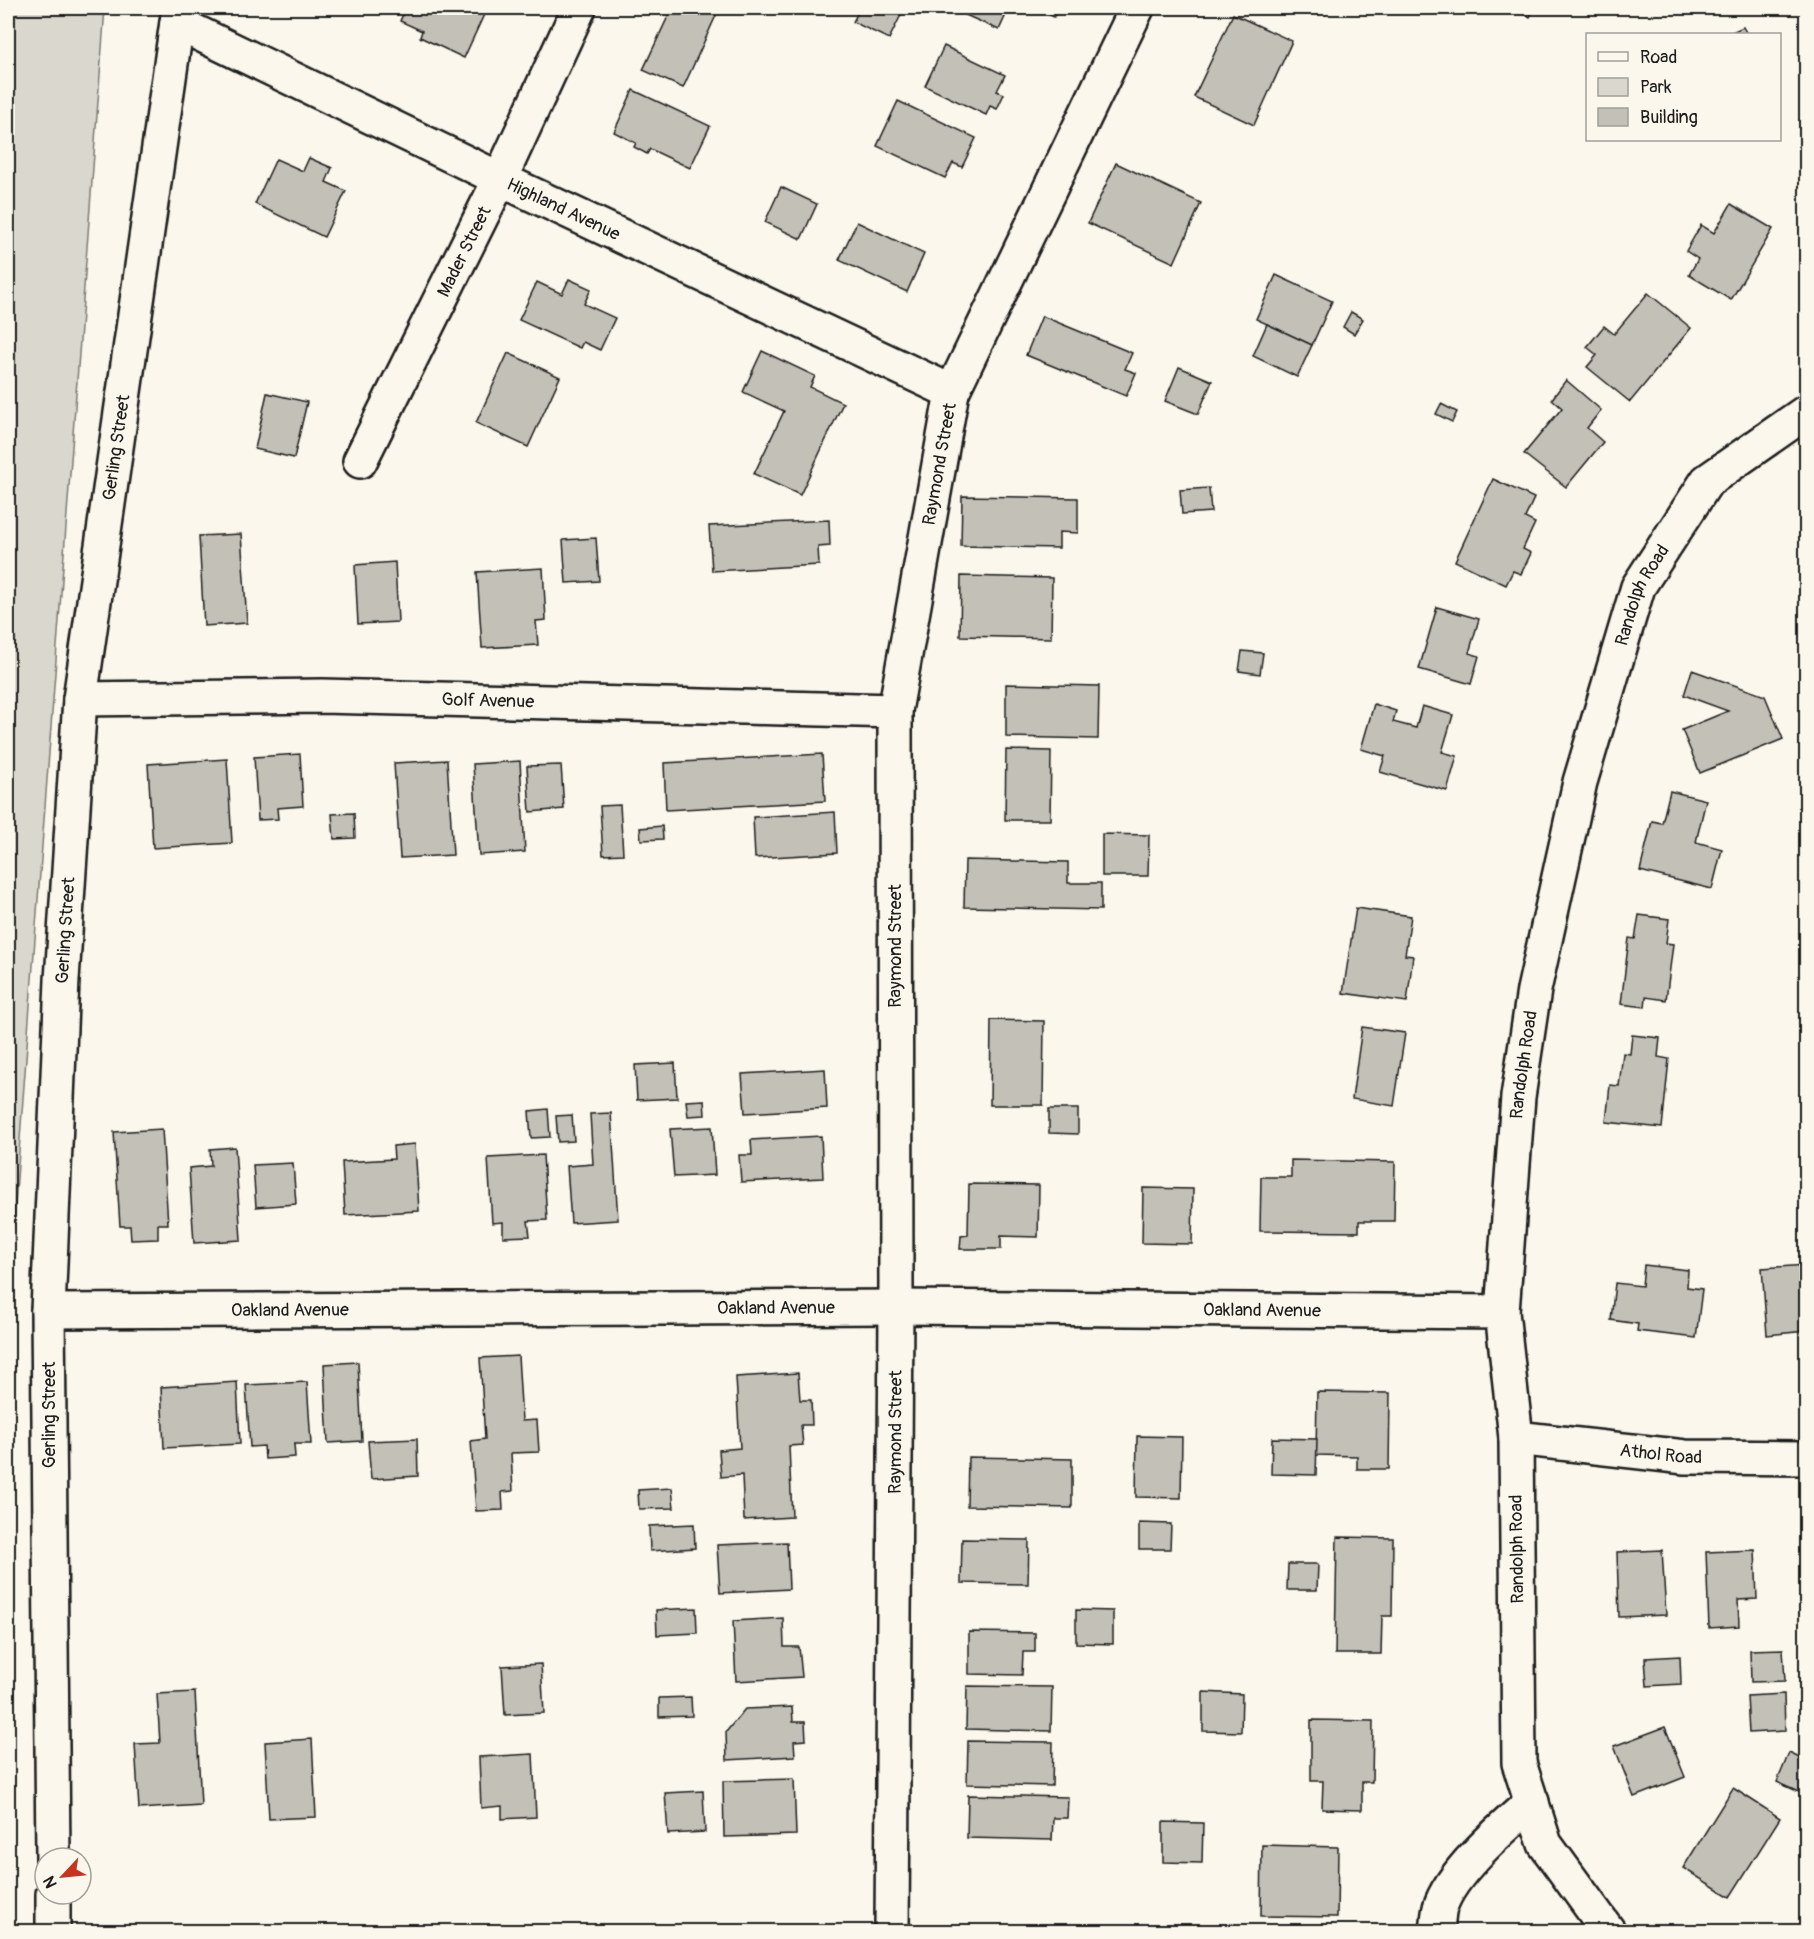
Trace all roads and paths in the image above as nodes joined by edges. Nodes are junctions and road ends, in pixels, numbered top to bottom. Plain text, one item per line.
1 (579, 8) edge
2 (1137, 8) edge
3 (178, 15) edge
4 (500, 179) junction
5 (952, 392) junction
6 (1806, 412) edge
7 (360, 461) dead end
8 (80, 699) junction
9 (894, 711) junction
10 (896, 1307) junction
11 (48, 1311) junction
12 (1502, 1312) junction
13 (1516, 1438) junction
14 (1806, 1458) edge
15 (1532, 1802) junction
16 (52, 1846) edge
17 (53, 1906) edge
18 (53, 1932) edge
19 (892, 1932) edge
20 (1437, 1932) edge
21 (1609, 1932) edge

1 - 4 street, Mader Street
2 - 5 street, Raymond Street
3 - 4 street, Highland Avenue
3 - 8 street, Gerling Street
4 - 5 street, Highland Avenue
4 - 7 street, Mader Street
5 - 9 street, Raymond Street
6 - 12 street, Randolph Road
8 - 9 street, Golf Avenue
8 - 11 street, Gerling Street
9 - 10 street, Raymond Street
10 - 11 street, Oakland Avenue
10 - 12 street, Oakland Avenue
10 - 19 street, Raymond Street
11 - 16 street, Gerling Street
12 - 13 street, Randolph Road
13 - 14 street, Athol Road
13 - 15 street, Randolph Road
15 - 20 street
15 - 21 street, Randolph Road
17 - 18 street

